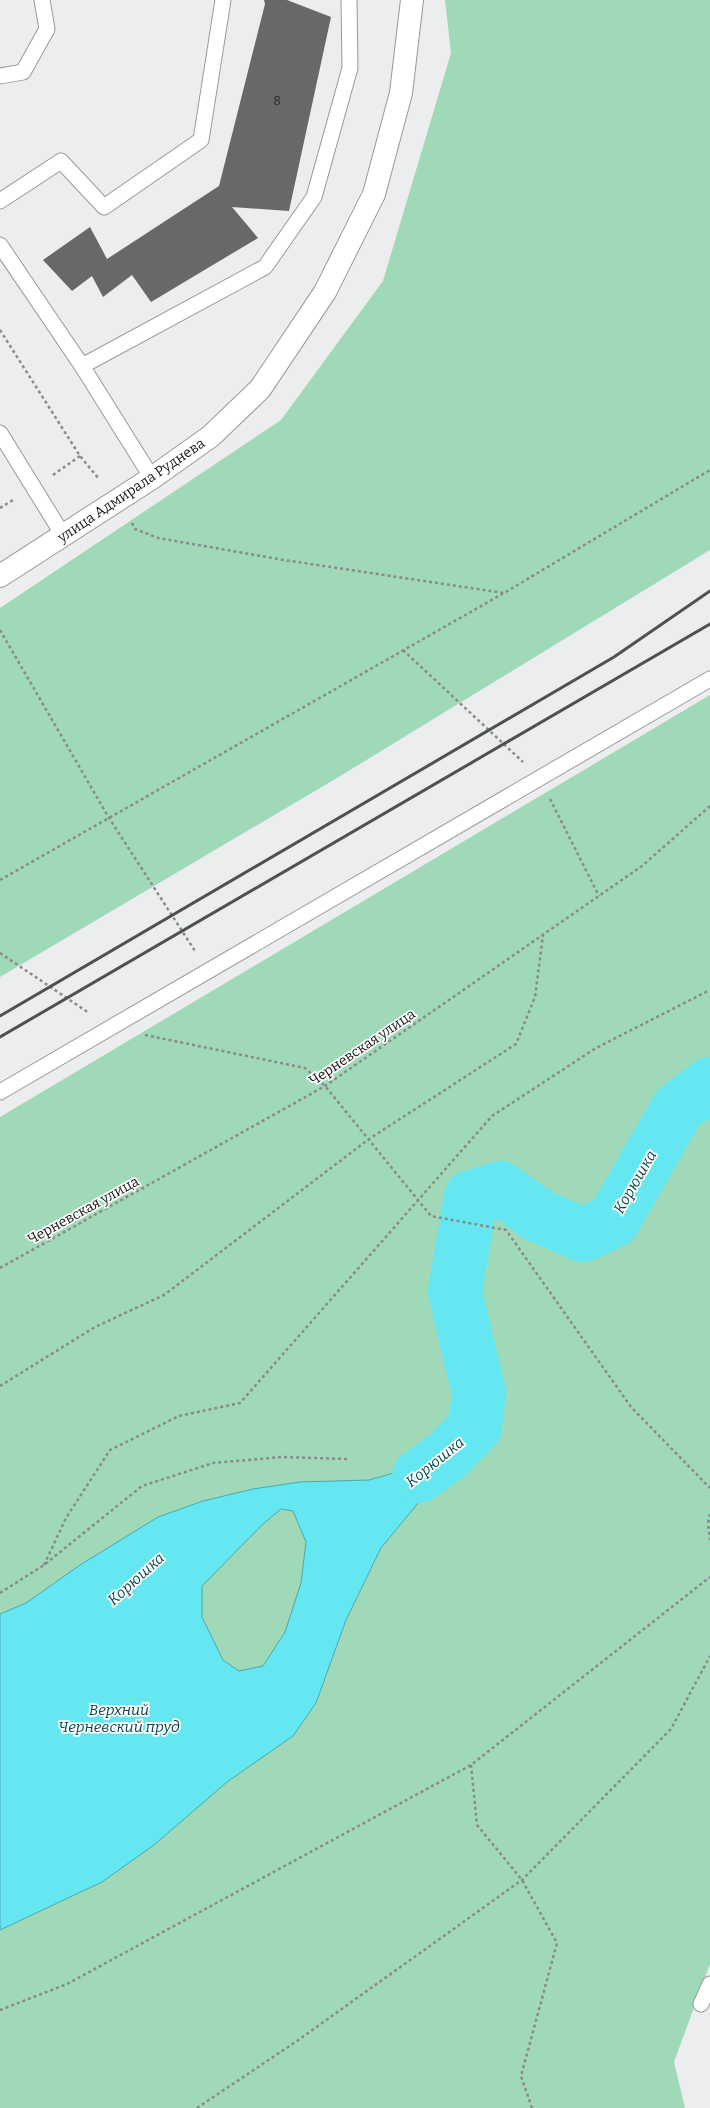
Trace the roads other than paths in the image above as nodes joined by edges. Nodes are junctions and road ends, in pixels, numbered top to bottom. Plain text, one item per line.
1 (42, 0) edge
2 (223, 0) edge
3 (349, 0) edge
4 (412, 0) edge
5 (0, 76) edge
6 (0, 201) edge
7 (0, 245) edge
8 (82, 366) junction
9 (0, 433) edge
10 (152, 478) junction
11 (63, 535) junction
12 (0, 576) edge
13 (710, 679) edge
14 (0, 1092) edge
15 (710, 1984) edge
16 (701, 2004) dead end

1 - 5 lane
2 - 6 lane
3 - 8 lane
4 - 10 street, улица Адмирала Руднева
7 - 8 lane
8 - 10 lane
9 - 11 lane
10 - 11 street, улица Адмирала Руднева
11 - 12 street, улица Адмирала Руднева
13 - 14 lane
15 - 16 lane

